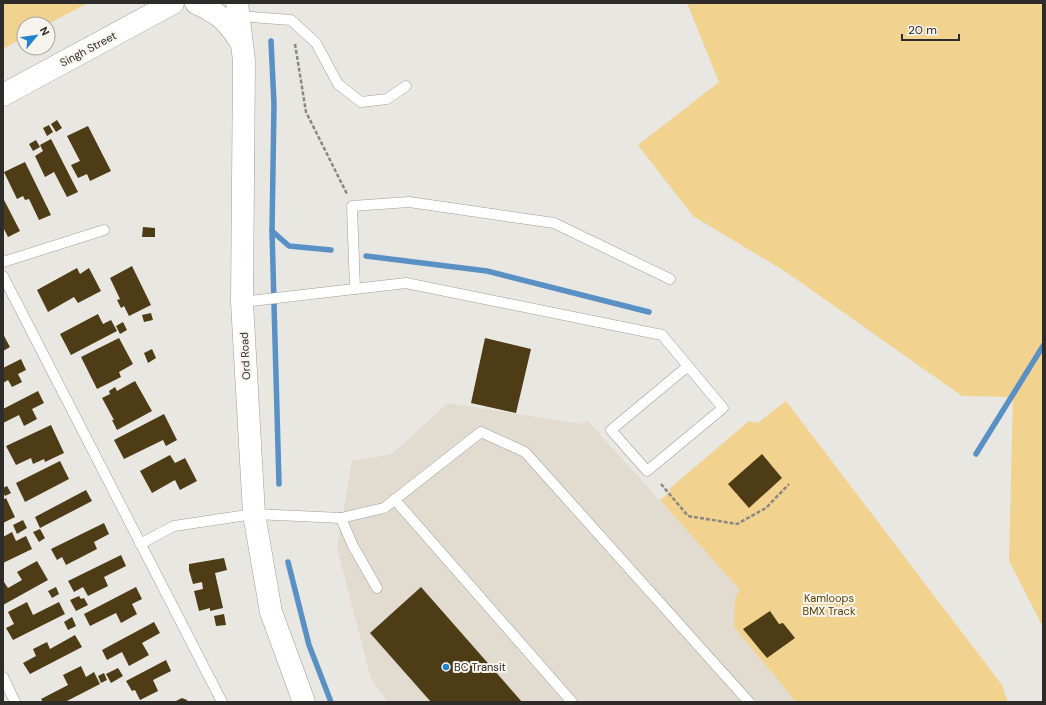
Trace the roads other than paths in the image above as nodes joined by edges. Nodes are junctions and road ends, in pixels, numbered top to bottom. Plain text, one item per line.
1 (173, 3) edge
2 (196, 3) edge
3 (238, 10) edge
4 (241, 42) junction
5 (406, 86) dead end
6 (3, 95) edge
7 (104, 230) dead end
8 (3, 262) edge
9 (3, 276) edge
10 (670, 279) dead end
11 (354, 289) junction
12 (242, 302) junction
13 (688, 366) junction
14 (395, 500) junction
15 (254, 514) junction
16 (341, 518) junction
17 (140, 544) junction
18 (377, 588) dead end
19 (3, 677) edge
20 (16, 702) edge
21 (222, 702) edge
22 (304, 702) edge
23 (572, 702) edge
24 (749, 702) edge

1 - 6 street, Singh Street
2 - 4 street
3 - 4 street, Ord Road
3 - 5 lane
4 - 12 street, Ord Road
7 - 8 lane
9 - 17 lane
10 - 11 lane
11 - 12 lane
11 - 13 lane
12 - 15 street, Ord Road
13 - 13 lane
14 - 16 lane
14 - 23 lane
14 - 24 lane
15 - 16 lane
15 - 17 lane
15 - 22 street, Ord Road
16 - 18 lane
17 - 21 lane
19 - 20 lane

